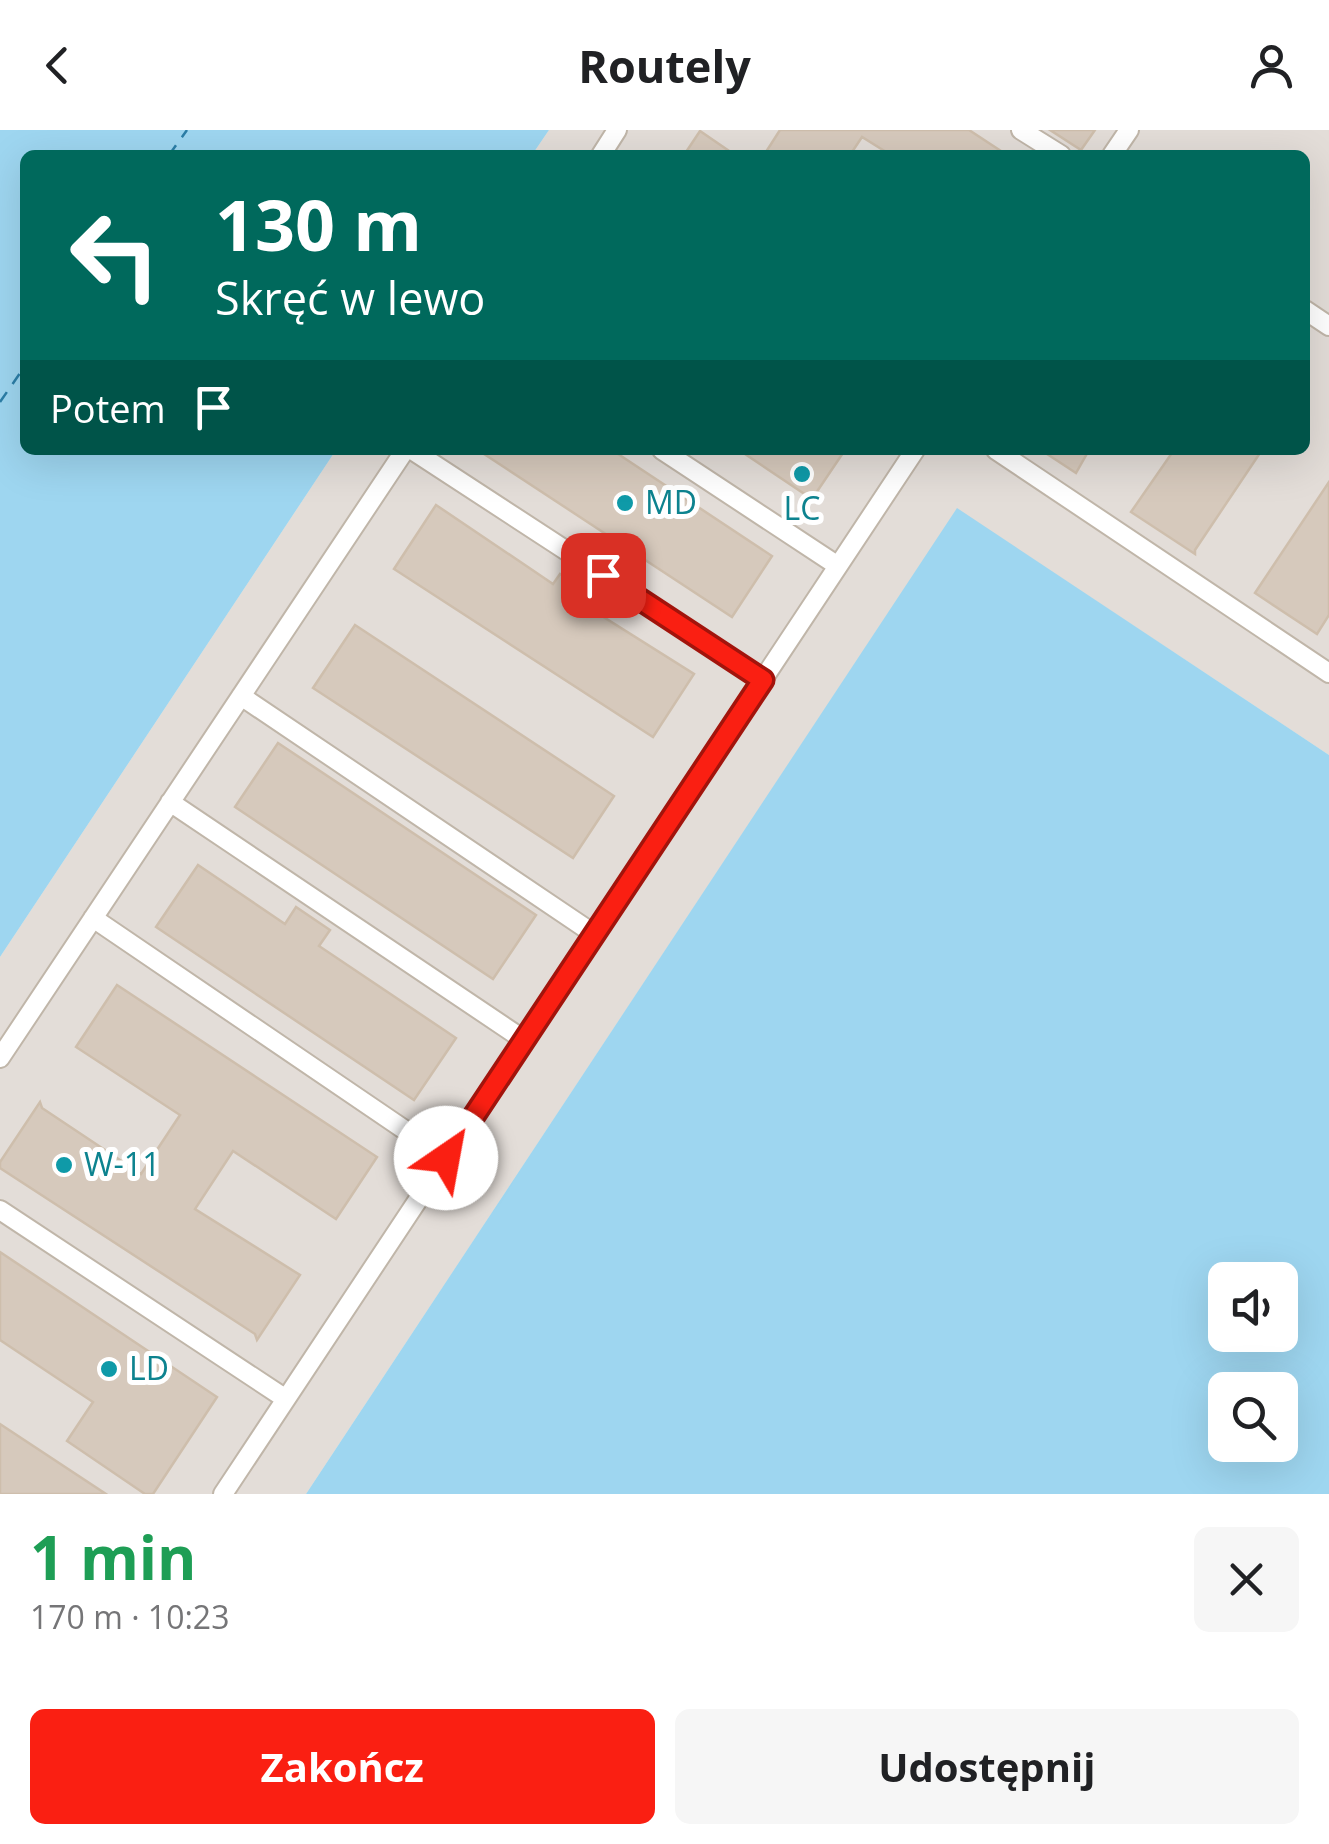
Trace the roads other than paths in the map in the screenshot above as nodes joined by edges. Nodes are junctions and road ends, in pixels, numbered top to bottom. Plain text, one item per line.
1 (1020, 130) edge
2 (1053, 150) edge
3 (405, 455) edge
4 (416, 455) edge
5 (670, 455) edge
6 (913, 455) edge
7 (1003, 455) edge
8 (838, 566) junction
9 (1329, 673) edge
10 (763, 680) junction
11 (241, 696) junction
12 (170, 802) junction
13 (93, 918) junction
14 (594, 934) junction
15 (524, 1040) junction
16 (0, 1058) edge
17 (446, 1158) junction
18 (0, 1210) edge
19 (286, 1398) junction
20 (223, 1494) edge

1 - 2 lane
3 - 11 lane
4 - 10 lane
5 - 8 lane
6 - 8 lane
7 - 9 lane
8 - 10 lane
10 - 14 lane
11 - 12 lane
11 - 14 lane
12 - 13 lane
12 - 15 lane
13 - 16 lane
13 - 17 lane
14 - 15 lane
15 - 17 lane
17 - 19 lane
18 - 19 lane
19 - 20 lane

